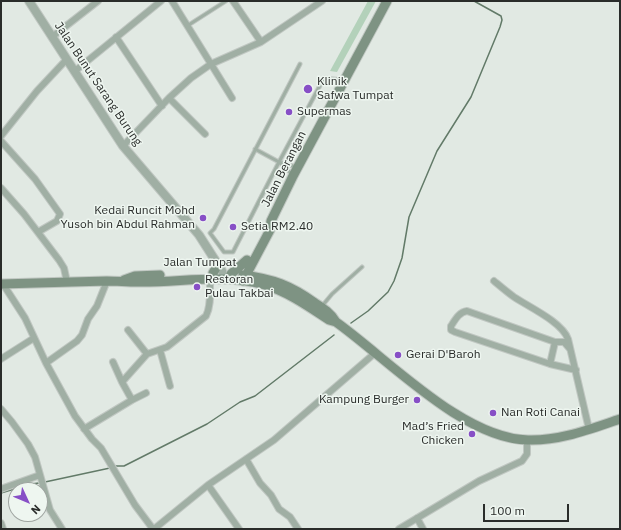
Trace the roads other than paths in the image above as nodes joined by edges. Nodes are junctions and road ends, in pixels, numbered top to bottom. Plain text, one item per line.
1 (29, 1) edge
2 (98, 1) edge
3 (161, 1) edge
4 (172, 1) edge
5 (226, 1) edge
6 (233, 1) edge
7 (322, 1) edge
8 (387, 1) edge
9 (186, 26) junction
10 (52, 37) junction
11 (116, 37) junction
12 (262, 42) junction
13 (67, 59) junction
14 (210, 64) junction
15 (300, 64) dead end
16 (75, 71) junction
17 (346, 80) junction
18 (169, 98) junction
19 (232, 98) dead end
20 (162, 106) junction
21 (205, 134) dead end
22 (1, 136) edge
23 (1, 140) edge
24 (123, 146) junction
25 (255, 149) junction
26 (279, 162) junction
27 (298, 167) junction
28 (293, 176) junction
29 (1, 188) edge
30 (38, 232) junction
31 (210, 233) junction
32 (199, 235) junction
33 (211, 252) junction
34 (250, 259) junction
35 (216, 263) joint
36 (362, 267) dead end
37 (231, 276) junction
38 (184, 279) junction
39 (122, 280) junction
40 (107, 281) junction
41 (494, 281) dead end
42 (67, 282) junction
43 (264, 282) junction
44 (210, 283) junction
45 (2, 284) edge
46 (321, 307) junction
47 (336, 322) junction
48 (128, 330) dead end
49 (34, 338) junction
50 (555, 342) junction
51 (570, 349) junction
52 (160, 350) junction
53 (375, 353) junction
54 (147, 354) junction
55 (1, 359) edge
56 (113, 362) dead end
57 (46, 363) junction
58 (550, 364) junction
59 (576, 370) junction
60 (122, 382) junction
61 (170, 386) dead end
62 (146, 393) dead end
63 (132, 400) junction
64 (1, 410) edge
65 (620, 419) edge
66 (84, 429) junction
67 (589, 429) junction
68 (527, 440) junction
69 (246, 459) junction
70 (40, 475) junction
71 (208, 485) junction
72 (1, 489) edge
73 (417, 518) junction
74 (1, 523) edge
75 (4, 529) edge
76 (62, 529) edge
77 (154, 529) edge
78 (239, 529) edge
79 (298, 529) edge
80 (399, 529) edge
81 (423, 529) edge

1 - 10 street, Jalan Bunut Sarang Burung
2 - 10 street
3 - 11 street
4 - 9 street
5 - 9 lane
6 - 12 street
7 - 12 street
8 - 17 main road, Jalan Berangan
9 - 14 street
10 - 13 street, Jalan Bunut Sarang Burung
11 - 16 street
11 - 20 street
12 - 14 street
13 - 16 street, Jalan Bunut Sarang Burung
13 - 22 street
14 - 18 street
14 - 19 street
15 - 25 lane
16 - 24 street, Jalan Bunut Sarang Burung
17 - 26 lane
17 - 27 main road, Jalan Berangan
18 - 20 street
18 - 21 street
20 - 24 street
23 - 30 street
24 - 32 street, Jalan Bunut Sarang Burung
25 - 26 lane
25 - 31 lane
26 - 27 lane
26 - 28 lane
26 - 31 lane
27 - 28 main road, Jalan Berangan
28 - 34 main road, Jalan Berangan
29 - 30 street
30 - 42 street
31 - 32 lane
32 - 33 street, Jalan Bunut Sarang Burung
33 - 35 street, Jalan Bunut Sarang Burung
33 - 37 street, Jalan Bunut Sarang Burung
34 - 37 main road, Jalan Berangan
34 - 37 main road
34 - 43 main road
35 - 37 main road
36 - 46 lane
37 - 38 main road, Jalan Tumpat
37 - 39 main road, Jalan Tumpat
37 - 43 main road, Jalan Tumpat
38 - 39 main road, Jalan Tumpat
38 - 44 main road
39 - 40 main road, Jalan Tumpat
40 - 42 main road, Jalan Tumpat
40 - 57 street
41 - 51 street
42 - 45 main road, Jalan Tumpat
43 - 44 main road
43 - 46 main road, Jalan Tumpat
43 - 47 main road, Jalan Tumpat
44 - 52 street
45 - 49 street
46 - 47 main road, Jalan Tumpat
47 - 53 main road, Jalan Tumpat
48 - 54 street
49 - 55 street
49 - 57 street
50 - 51 street
50 - 58 street
50 - 58 street
51 - 59 street
52 - 54 street
52 - 61 street
53 - 68 main road, Jalan Tumpat
53 - 69 street
54 - 60 street
56 - 60 street
57 - 66 street
58 - 59 street
59 - 67 street
60 - 63 street
62 - 63 street
63 - 66 street
64 - 70 street
65 - 67 main road, Jalan Tumpat
66 - 77 street
67 - 68 main road, Jalan Tumpat
68 - 73 street
69 - 71 street
69 - 79 street
70 - 72 street
70 - 76 street
71 - 77 street
71 - 78 street
73 - 80 street
73 - 81 street
74 - 75 street

